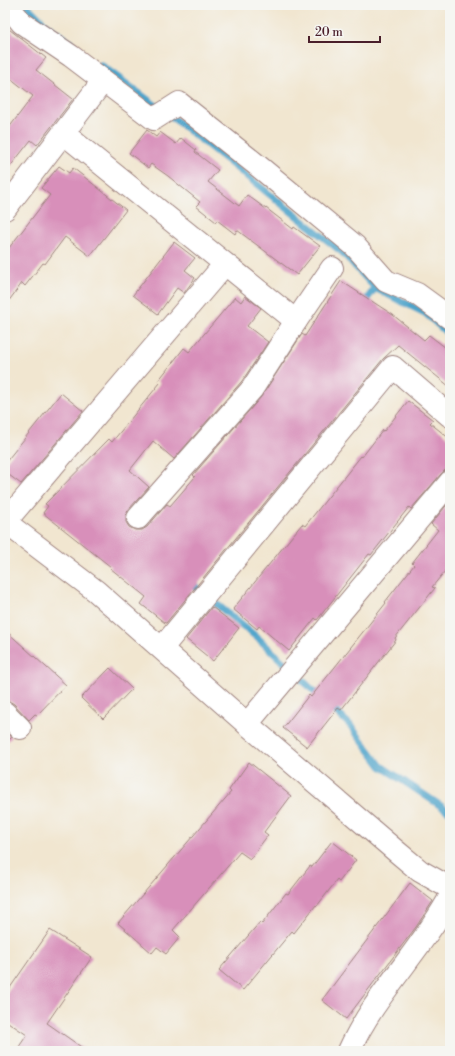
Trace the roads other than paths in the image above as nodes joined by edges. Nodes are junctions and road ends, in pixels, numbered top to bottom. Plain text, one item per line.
1 (7, 5) edge
2 (103, 81) junction
3 (63, 133) junction
4 (5, 209) edge
5 (225, 264) junction
6 (332, 268) dead end
7 (450, 318) edge
8 (296, 321) junction
9 (450, 416) edge
10 (450, 482) edge
11 (138, 518) dead end
12 (5, 522) edge
13 (162, 648) junction
14 (5, 713) edge
15 (247, 724) junction
16 (20, 728) dead end
17 (450, 888) edge
18 (450, 897) edge
19 (349, 1051) edge

1 - 2 street
2 - 3 street
2 - 7 street
3 - 4 street
3 - 5 street
5 - 8 street
5 - 12 street
6 - 8 street
8 - 11 street
9 - 13 street
10 - 15 street
12 - 13 street
13 - 15 street
14 - 16 street
15 - 17 street
18 - 19 street

